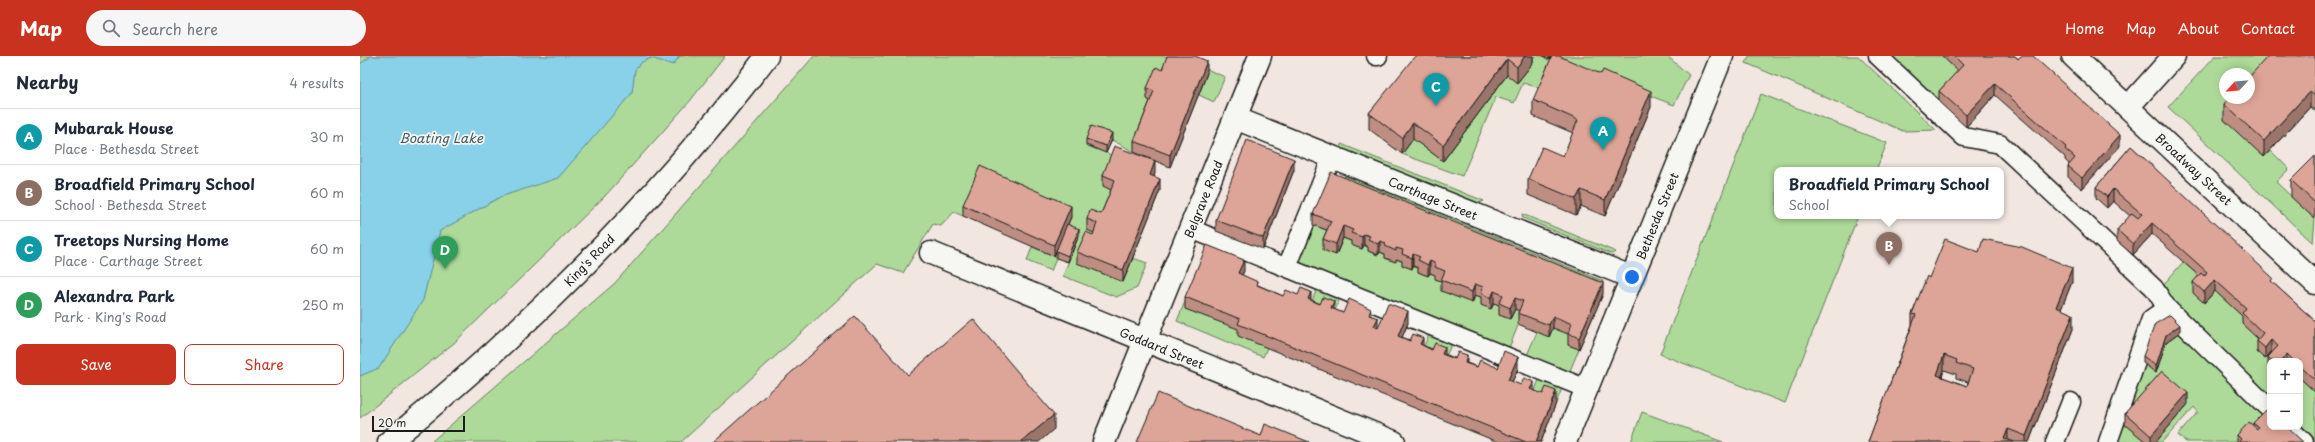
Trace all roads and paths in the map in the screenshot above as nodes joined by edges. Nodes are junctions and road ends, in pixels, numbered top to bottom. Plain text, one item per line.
1 (767, 56) edge
2 (1260, 56) edge
3 (1878, 56) edge
4 (2073, 56) edge
5 (2174, 56) edge
6 (1719, 57) edge
7 (2128, 107) junction
8 (1235, 118) junction
9 (1332, 157) junction
10 (1192, 229) junction
11 (931, 253) dead end
12 (1287, 267) junction
13 (1631, 277) junction
14 (2315, 283) edge
15 (2167, 308) junction
16 (1146, 341) junction
17 (1587, 388) junction
18 (2071, 402) dead end
19 (2267, 406) edge
20 (2291, 430) edge
21 (389, 442) edge
22 (1104, 442) edge
23 (1394, 442) edge
24 (1565, 442) edge
25 (2055, 442) edge
26 (2108, 442) edge
27 (2304, 442) edge

1 - 21 street, King's Road
2 - 8 street, Belgrave Road
3 - 15 lane
4 - 7 street, Broadway Street
5 - 7 street
6 - 13 street, Bethesda Street
7 - 14 street, Broadway Street
8 - 9 street, Carthage Street
8 - 10 street, Belgrave Road
9 - 12 lane
9 - 13 street, Carthage Street
10 - 12 lane
10 - 16 street, Belgrave Road
11 - 16 street, Goddard Street
12 - 17 lane
13 - 17 street, Bethesda Street
15 - 19 lane
15 - 26 lane
16 - 22 street, Belgrave Road
16 - 23 street, Goddard Street
17 - 24 street, Bethesda Street
18 - 25 lane
20 - 27 lane

